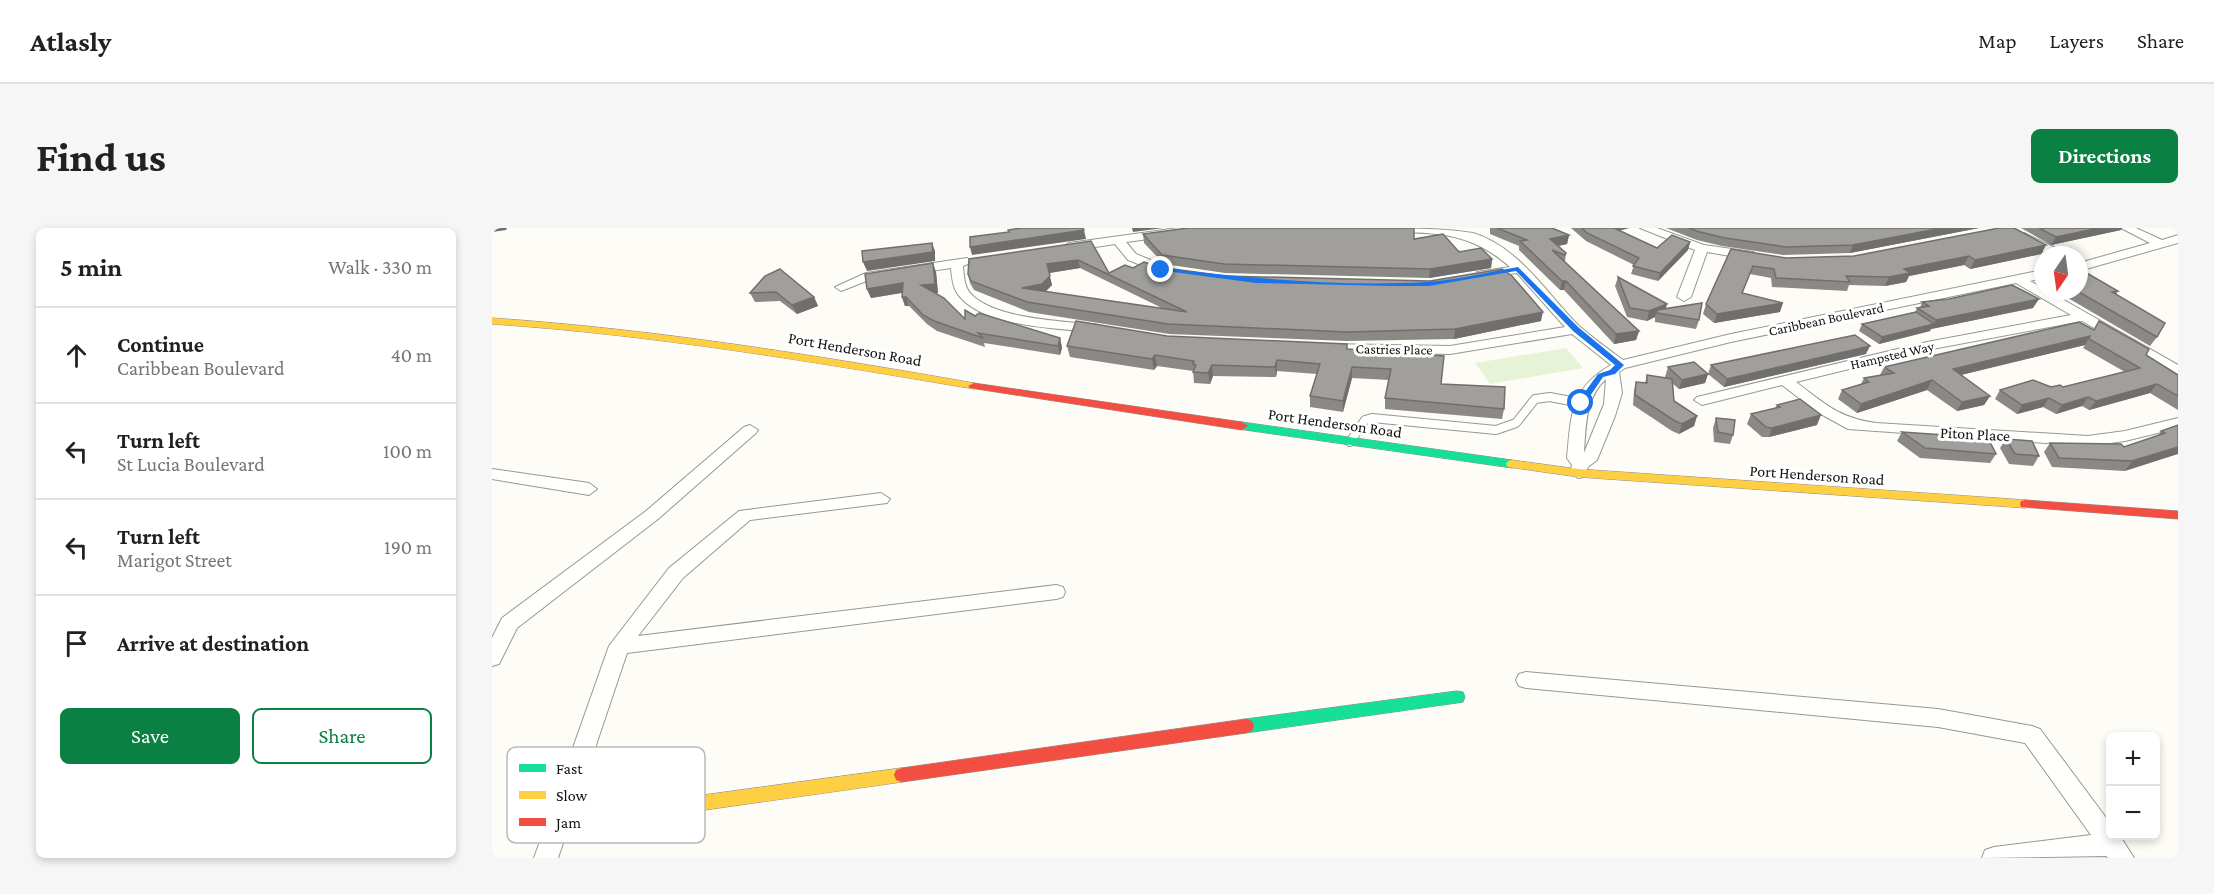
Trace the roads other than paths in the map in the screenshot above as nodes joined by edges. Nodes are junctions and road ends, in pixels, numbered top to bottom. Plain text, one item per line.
1 (1203, 228) edge
2 (1373, 228) edge
3 (1646, 228) edge
4 (2007, 228) edge
5 (2127, 228) edge
6 (1432, 229) edge
7 (2178, 239) edge
8 (1118, 240) junction
9 (2161, 244) junction
10 (2042, 246) edge
11 (1702, 248) junction
12 (1054, 249) edge
13 (1761, 258) edge
14 (981, 260) edge
15 (957, 264) junction
16 (2088, 264) edge
17 (1518, 269) junction
18 (1183, 273) edge
19 (2034, 276) edge
20 (1463, 279) edge
21 (2018, 279) junction
22 (841, 287) dead end
23 (1684, 297) dead end
24 (2083, 317) junction
25 (492, 321) edge
26 (1575, 329) junction
27 (1118, 332) edge
28 (1311, 347) edge
29 (1616, 368) junction
30 (2178, 371) edge
31 (1785, 380) junction
32 (1702, 400) dead end
33 (1581, 403) junction
34 (2178, 423) edge
35 (750, 430) dead end
36 (1350, 442) junction
37 (1579, 469) junction
38 (492, 474) edge
39 (589, 489) dead end
40 (881, 499) dead end
41 (2178, 514) edge
42 (1056, 592) dead end
43 (619, 646) junction
44 (492, 658) edge
45 (1526, 680) dead end
46 (1457, 697) dead end
47 (584, 747) edge
48 (705, 802) edge
49 (551, 843) edge
50 (2116, 851) edge
51 (546, 858) edge
52 (1994, 858) edge

1 - 8 street
2 - 6 street
3 - 11 street
4 - 10 street
5 - 9 street
6 - 17 street
7 - 9 street
8 - 12 street
8 - 18 street
9 - 16 street
11 - 13 street
11 - 23 street
14 - 15 street
15 - 22 street
15 - 27 street
17 - 20 street
17 - 26 street
19 - 21 street, Caribbean Boulevard
21 - 24 street
21 - 29 street, Caribbean Boulevard
24 - 30 street
24 - 31 street, Hampsted Way
25 - 36 street, Port Henderson Road
26 - 28 street, Castries Place
26 - 29 street
29 - 33 street, Caribbean Boulevard
29 - 37 street
31 - 32 street, Hampsted Way
31 - 34 street, Piton Place
33 - 36 lane
33 - 37 street, Caribbean Boulevard
35 - 44 street
36 - 37 street, Port Henderson Road
37 - 41 street, Port Henderson Road
38 - 39 street
40 - 43 street
42 - 43 street
43 - 47 street
45 - 50 street
46 - 48 street
49 - 51 street
50 - 52 street

